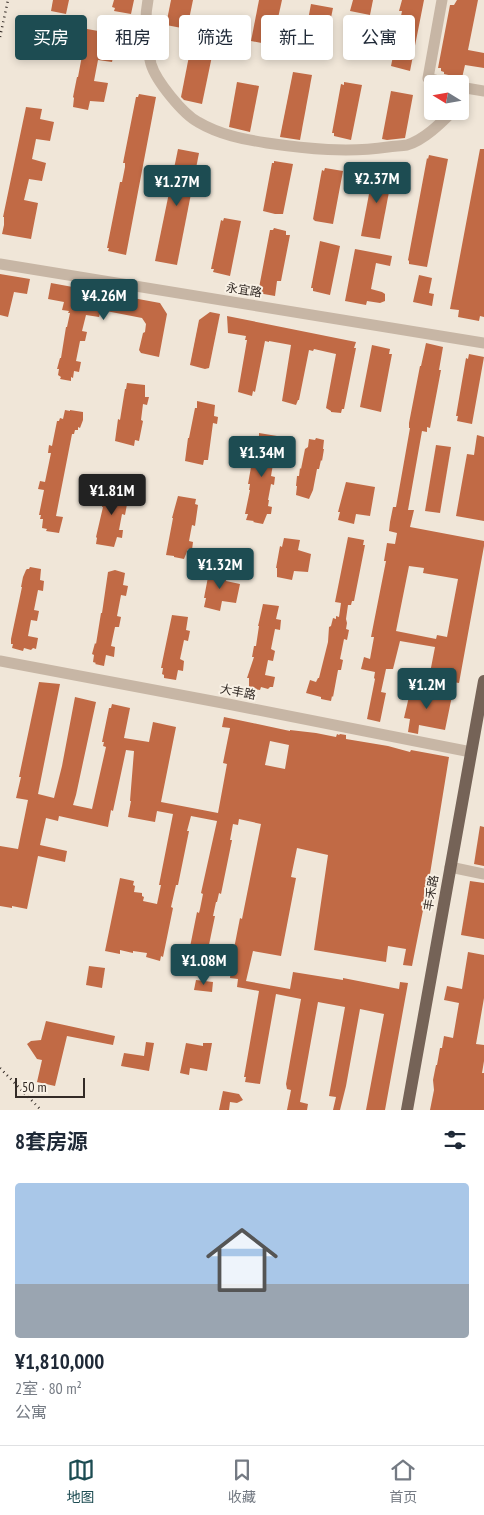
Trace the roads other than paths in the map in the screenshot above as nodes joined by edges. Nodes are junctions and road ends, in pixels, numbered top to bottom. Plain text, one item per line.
1 (148, 0) edge
2 (442, 0) edge
3 (429, 75) edge
4 (469, 89) edge
5 (484, 91) edge
6 (443, 120) edge
7 (0, 264) edge
8 (484, 343) edge
9 (0, 661) edge
10 (484, 681) edge
11 (471, 752) junction
12 (450, 867) junction
13 (484, 874) edge
14 (407, 1110) edge

1 - 6 street
2 - 3 street
4 - 5 street
7 - 8 street, 永宜路
9 - 11 street, 大丰路
10 - 11 main road, 丰禾路
11 - 12 main road, 丰禾路
12 - 13 street
12 - 14 main road, 丰禾路

